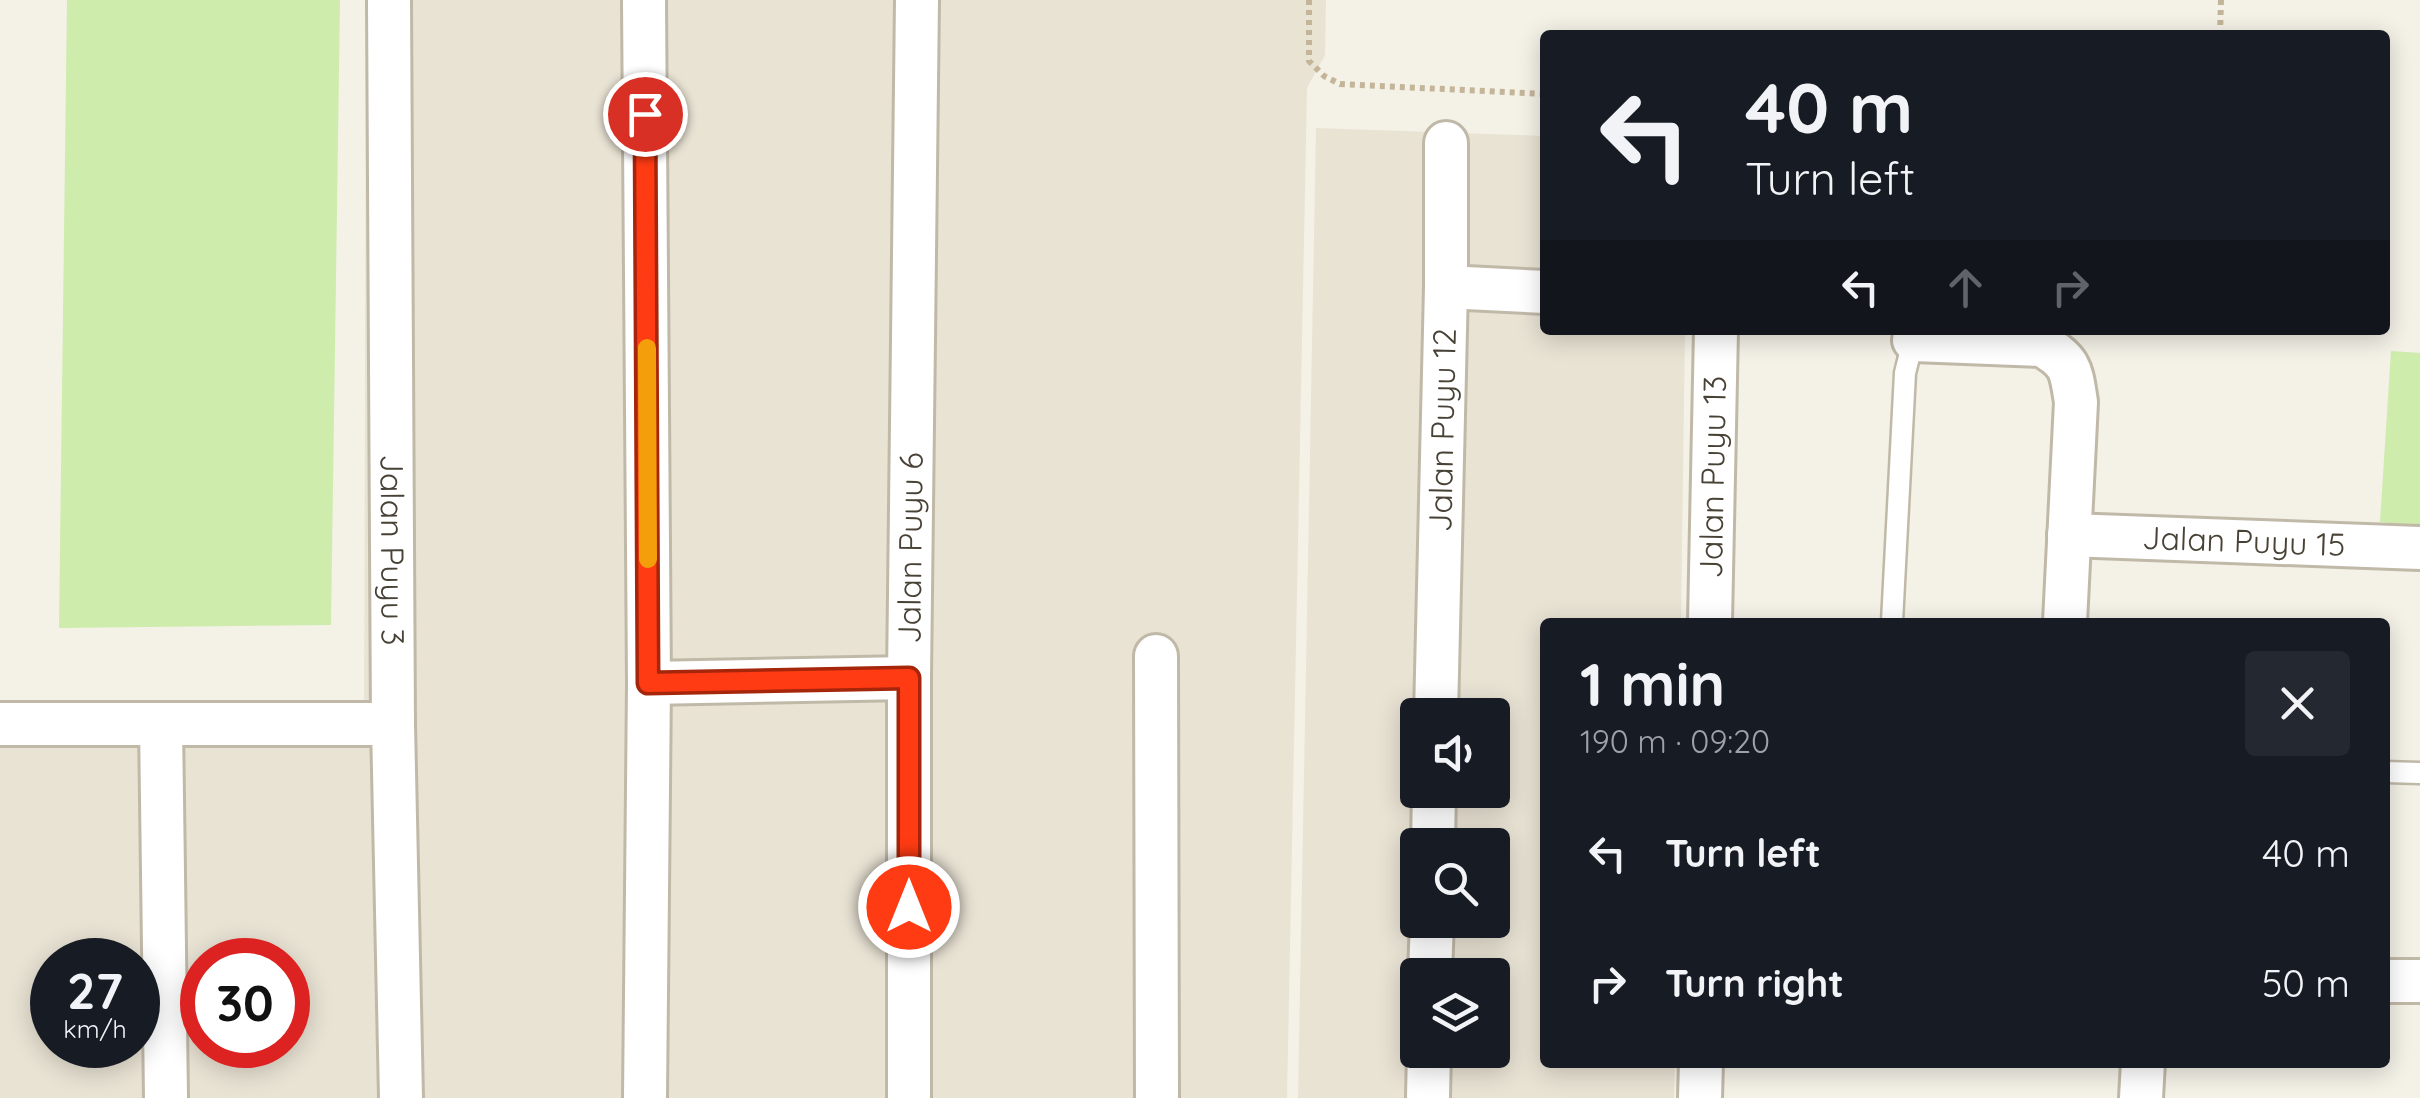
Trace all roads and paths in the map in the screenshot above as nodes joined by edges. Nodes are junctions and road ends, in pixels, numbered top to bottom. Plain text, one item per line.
1 (389, 0) edge
2 (644, 0) edge
3 (916, 0) edge
4 (1309, 0) edge
5 (2221, 0) edge
6 (2220, 30) edge
7 (1540, 94) edge
8 (1446, 143) dead end
9 (1446, 287) junction
10 (1540, 292) edge
11 (1716, 335) edge
12 (1914, 335) edge
13 (2069, 536) junction
14 (2420, 548) edge
15 (1710, 618) edge
16 (1892, 618) edge
17 (2065, 618) edge
18 (1156, 656) dead end
19 (909, 678) junction
20 (648, 683) junction
21 (1436, 698) edge
22 (0, 724) edge
23 (160, 724) junction
24 (393, 724) junction
25 (2390, 772) edge
26 (2420, 772) edge
27 (2390, 981) edge
28 (2420, 981) edge
29 (1428, 1068) edge
30 (1701, 1068) edge
31 (2143, 1068) edge
32 (166, 1098) edge
33 (401, 1098) edge
34 (645, 1098) edge
35 (909, 1098) edge
36 (1157, 1098) edge
37 (1428, 1098) edge
38 (1700, 1098) edge
39 (2142, 1098) edge

1 - 24 street, Jalan Puyu 3
2 - 20 street
3 - 19 street, Jalan Puyu 6
4 - 7 path
5 - 6 path
8 - 9 street, Jalan Puyu 12
9 - 10 street
9 - 21 street, Jalan Puyu 12
11 - 15 street, Jalan Puyu 13
12 - 13 street
12 - 16 lane
13 - 14 street, Jalan Puyu 15
13 - 17 street
18 - 36 street
19 - 20 street
19 - 35 street, Jalan Puyu 6
20 - 34 street
22 - 23 street
23 - 24 street
23 - 32 street
24 - 33 street, Jalan Puyu 3
25 - 26 lane
27 - 28 street
29 - 37 street
30 - 38 street
31 - 39 street

